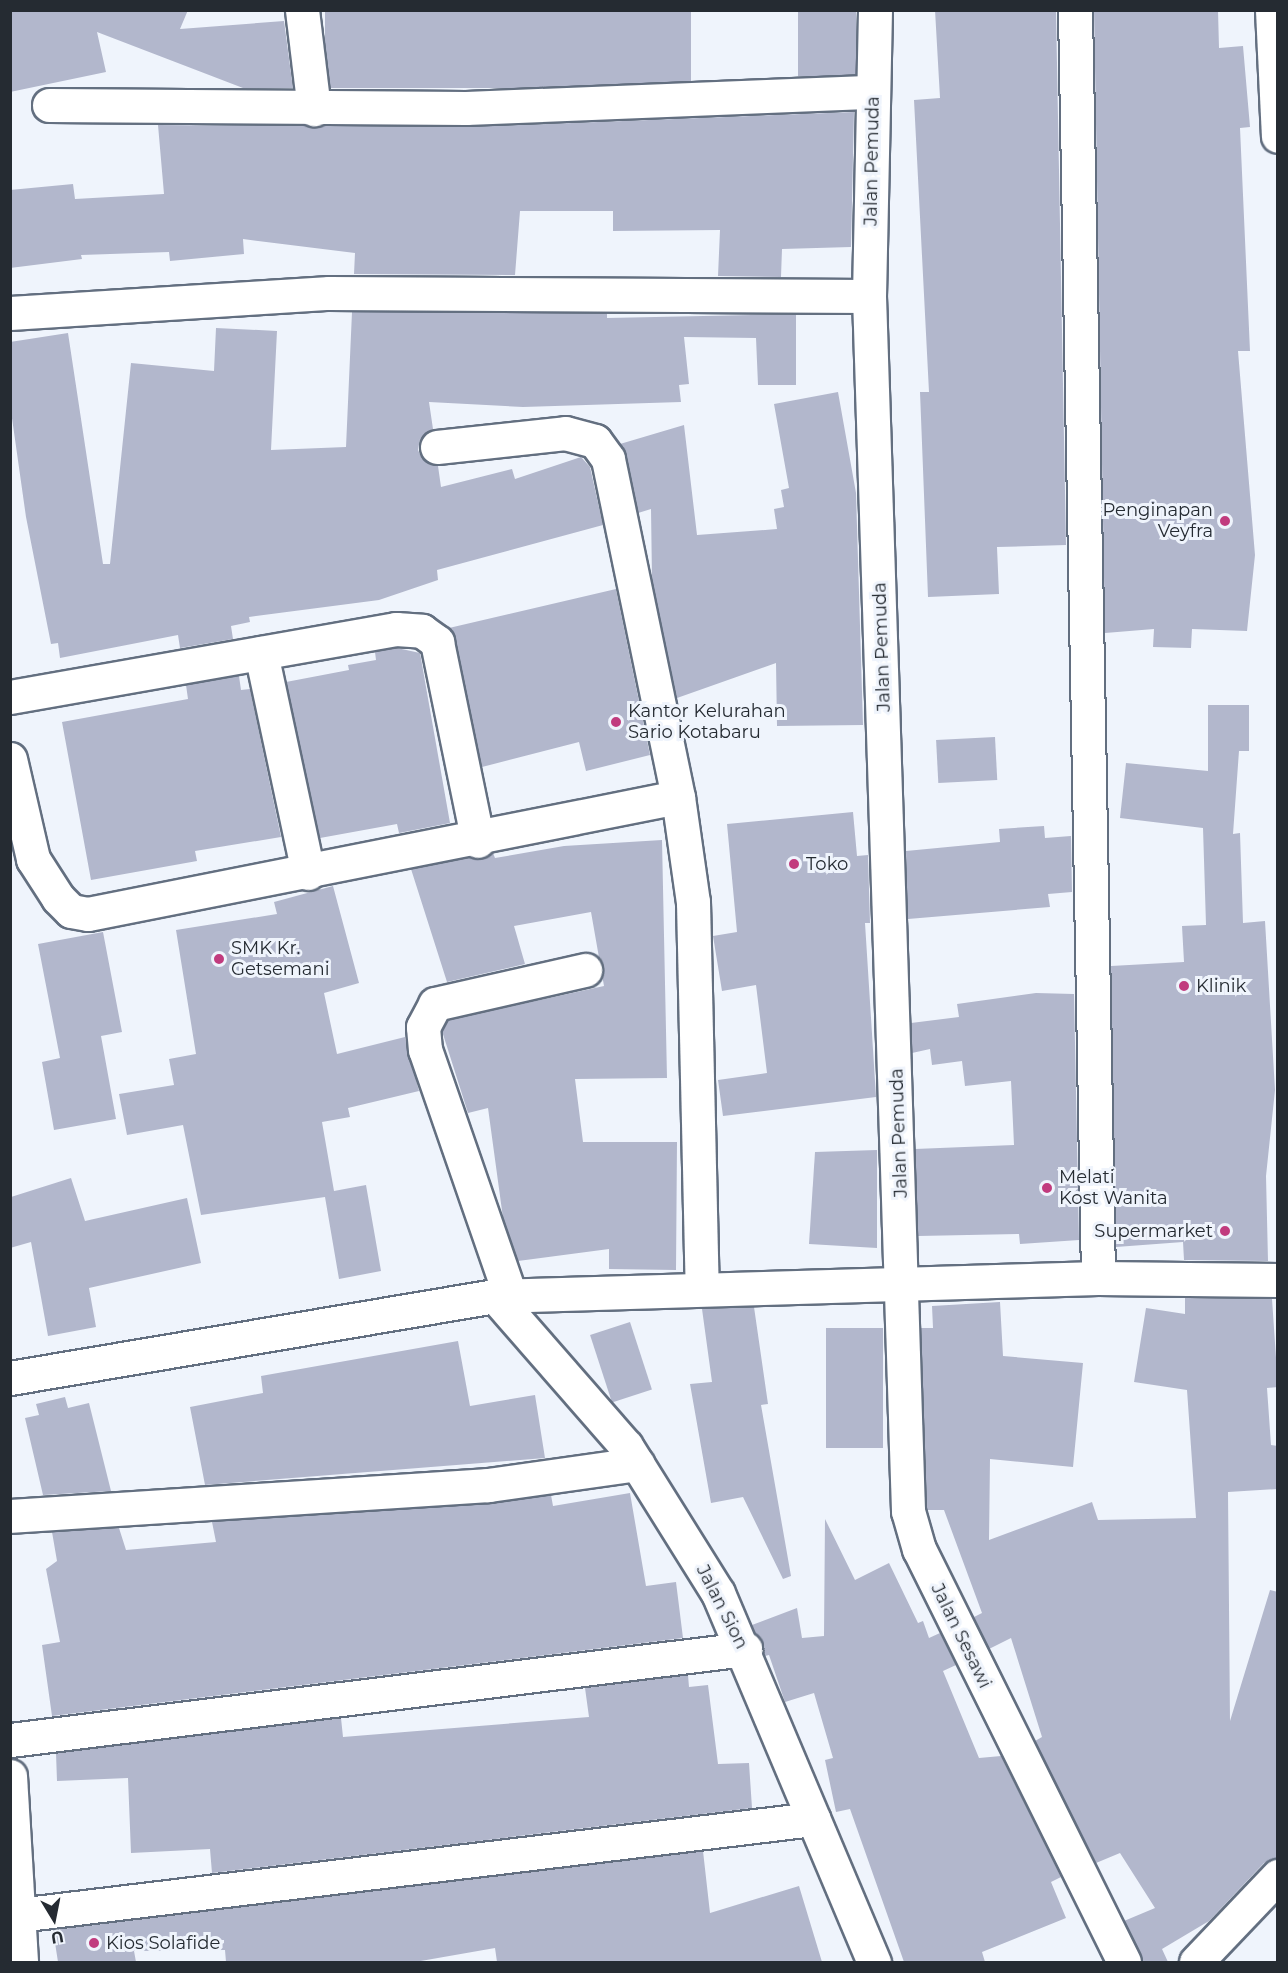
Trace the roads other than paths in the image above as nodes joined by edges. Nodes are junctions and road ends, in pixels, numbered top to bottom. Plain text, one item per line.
1 (302, 10) edge
2 (875, 10) edge
3 (1075, 10) edge
4 (1272, 10) edge
5 (873, 92) junction
6 (49, 105) dead end
7 (314, 109) junction
8 (1278, 136) edge
9 (869, 296) junction
10 (10, 313) edge
11 (437, 447) dead end
12 (261, 653) junction
13 (10, 697) edge
14 (10, 759) edge
15 (678, 797) junction
16 (16, 808) edge
17 (478, 840) junction
18 (308, 873) junction
19 (585, 970) dead end
20 (1098, 1278) junction
21 (1278, 1280) edge
22 (905, 1283) junction
23 (702, 1287) junction
24 (502, 1295) junction
25 (10, 1378) edge
26 (638, 1464) junction
27 (10, 1516) edge
28 (745, 1649) junction
29 (10, 1740) edge
30 (10, 1776) edge
31 (813, 1819) junction
32 (1278, 1876) edge
33 (15, 1916) edge
34 (21, 1962) edge
35 (874, 1962) edge
36 (1124, 1962) edge
37 (1196, 1962) edge

1 - 7 street
2 - 5 street, Jalan Pemuda
3 - 20 street
4 - 8 street
5 - 7 street
5 - 9 street, Jalan Pemuda
6 - 7 street
9 - 10 street
9 - 22 street, Jalan Pemuda
11 - 15 street
12 - 13 street
12 - 17 street
12 - 18 street
14 - 16 street
15 - 17 street
15 - 23 street
16 - 18 street
17 - 18 street
19 - 24 street
20 - 21 street
20 - 22 street
22 - 23 street
22 - 36 street, Jalan Sesawi
23 - 24 street
24 - 25 street
24 - 26 street, Jalan Sion
26 - 27 street
26 - 28 street, Jalan Sion
28 - 29 street
28 - 31 street, Jalan Sion
30 - 33 street
31 - 33 street
31 - 35 street, Jalan Sion
32 - 37 street
33 - 34 street

